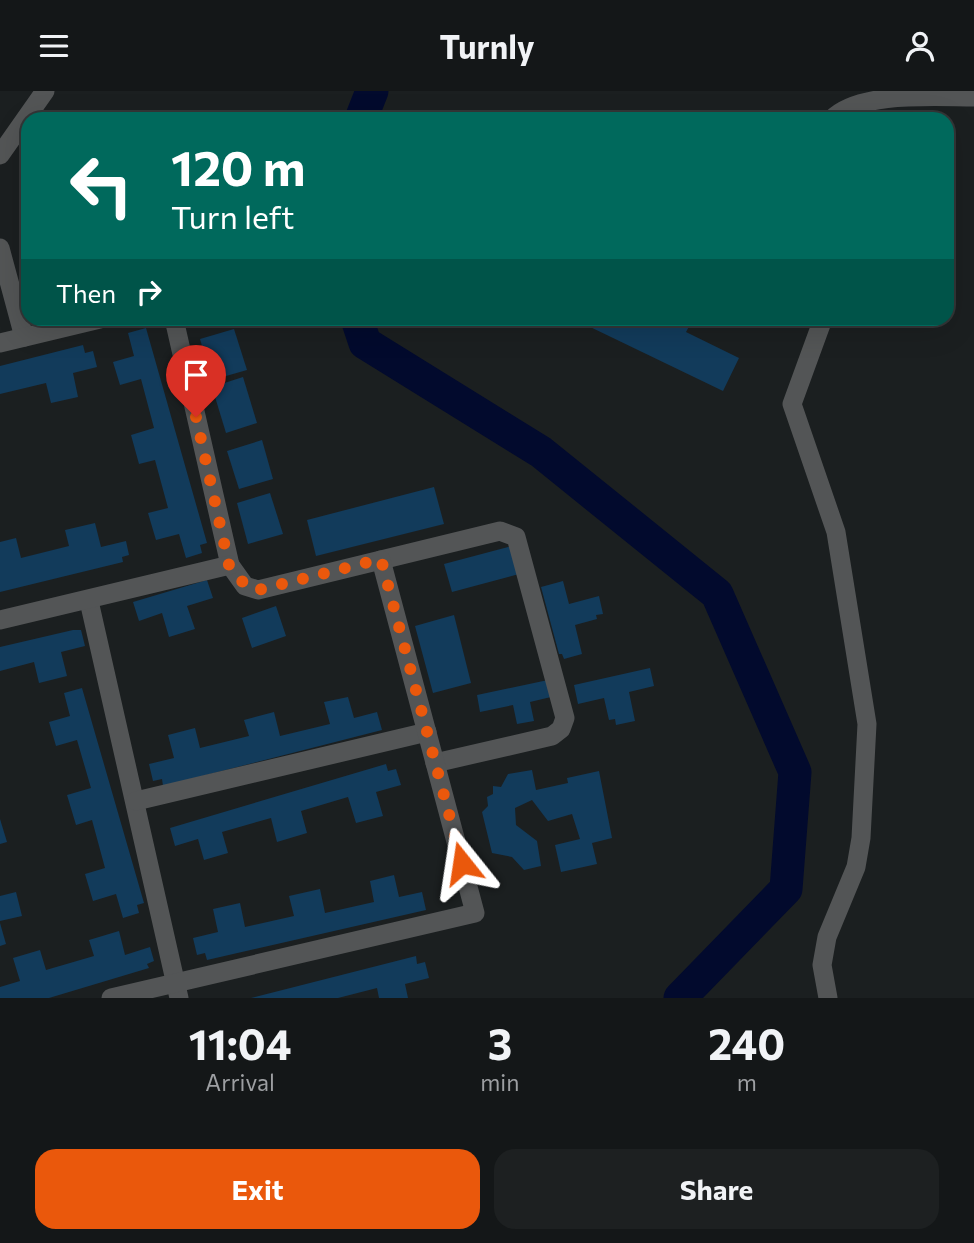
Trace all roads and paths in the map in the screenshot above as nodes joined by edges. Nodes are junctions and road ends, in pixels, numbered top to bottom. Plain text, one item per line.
1 (44, 91) edge
2 (974, 97) edge
3 (30, 112) edge
4 (837, 112) edge
5 (21, 124) edge
6 (0, 155) edge
7 (0, 248) edge
8 (21, 326) edge
9 (21, 326) edge
10 (70, 326) edge
11 (176, 326) edge
12 (820, 326) edge
13 (24, 337) junction
14 (0, 342) edge
15 (381, 559) junction
16 (229, 565) junction
17 (89, 601) junction
18 (0, 620) edge
19 (427, 732) junction
20 (435, 763) junction
21 (136, 801) junction
22 (178, 990) edge
23 (111, 998) edge
24 (828, 998) edge

1 - 3 street
2 - 4 street
5 - 6 street
7 - 9 street
8 - 13 street
10 - 13 street
11 - 16 street
12 - 24 street
13 - 14 street
15 - 16 street
15 - 19 street
15 - 20 street
16 - 17 street
17 - 18 street
17 - 21 street
19 - 20 street
19 - 21 street
20 - 22 street
21 - 22 street
22 - 23 street

